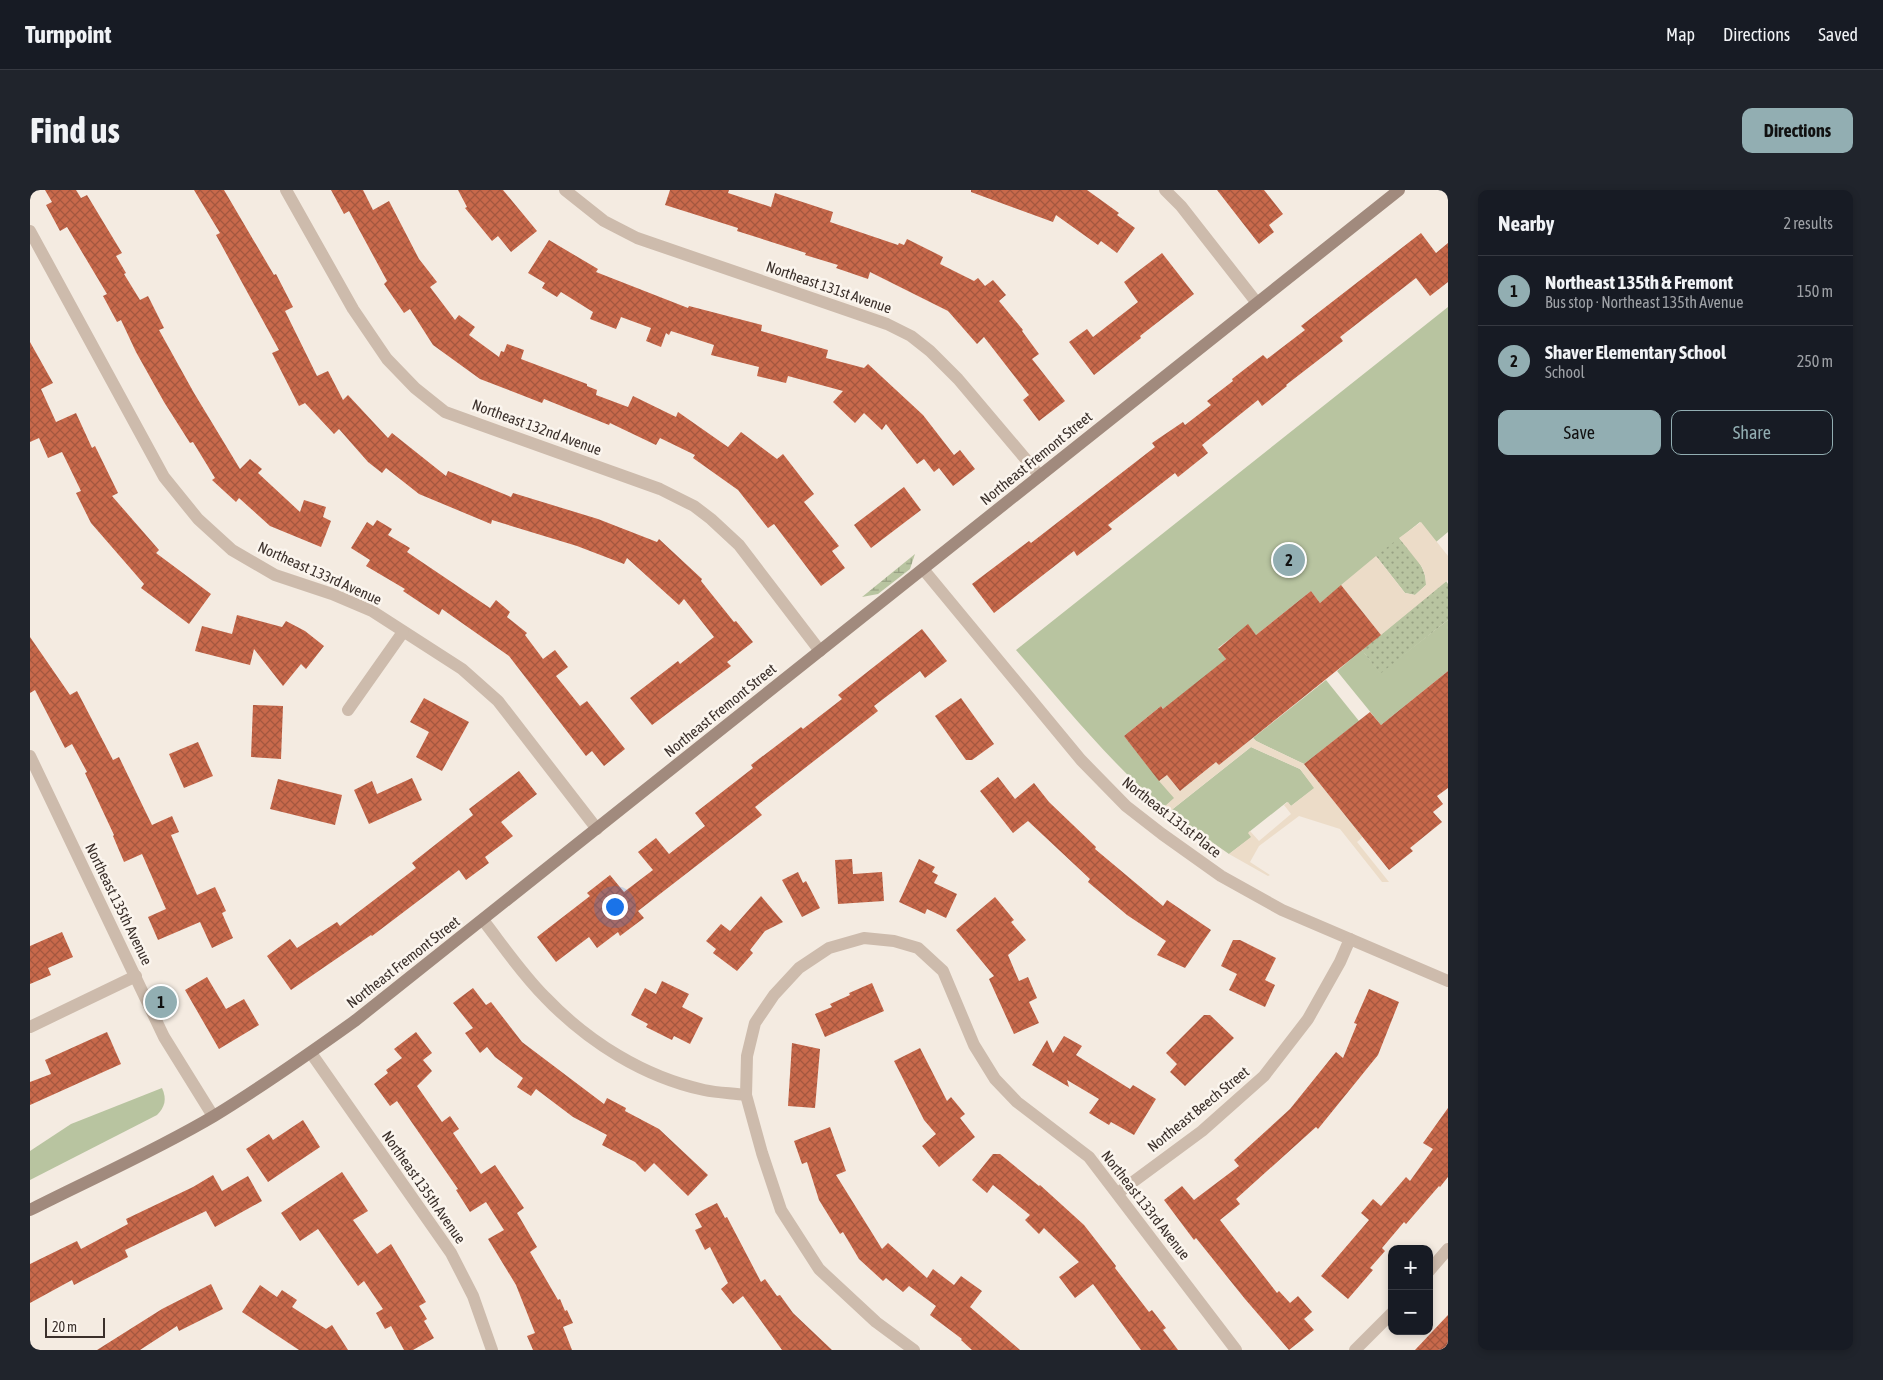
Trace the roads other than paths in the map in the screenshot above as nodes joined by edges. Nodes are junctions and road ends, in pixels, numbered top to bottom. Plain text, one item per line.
1 (286, 190) edge
2 (565, 190) edge
3 (1165, 190) edge
4 (1399, 190) edge
5 (30, 232) edge
6 (1257, 303) junction
7 (1040, 476) junction
8 (924, 569) junction
9 (403, 632) junction
10 (820, 650) junction
11 (348, 710) dead end
12 (30, 756) edge
13 (597, 830) junction
14 (483, 920) junction
15 (1350, 938) junction
16 (136, 976) junction
17 (1448, 981) edge
18 (30, 1028) edge
19 (311, 1053) junction
20 (746, 1095) junction
21 (213, 1116) junction
22 (1118, 1193) junction
23 (30, 1210) edge
24 (1448, 1249) edge
25 (1433, 1267) edge
26 (1388, 1318) edge
27 (492, 1350) edge
28 (914, 1350) edge
29 (1236, 1350) edge
30 (1355, 1350) edge

1 - 10 street, Northeast 132nd Avenue
2 - 7 street, Northeast 131st Avenue
3 - 6 street
4 - 6 street, Northeast Fremont Street
5 - 9 street, Northeast 133rd Avenue
6 - 7 street, Northeast Fremont Street
7 - 8 street, Northeast Fremont Street
8 - 10 street, Northeast Fremont Street
8 - 15 street, Northeast 131st Place
9 - 11 street
9 - 13 street, Northeast 133rd Avenue
10 - 13 street, Northeast Fremont Street
12 - 16 street, Northeast 135th Avenue
13 - 14 street, Northeast Fremont Street
14 - 19 street, Northeast Fremont Street
14 - 20 street
15 - 17 street, Northeast 131st Place
15 - 22 street, Northeast Beech Street
16 - 18 street
16 - 21 street, Northeast 135th Avenue
19 - 21 street, Northeast Fremont Street
19 - 27 street, Northeast 135th Avenue
20 - 22 street, Northeast 133rd Avenue
20 - 28 street
21 - 23 street, Northeast Fremont Street
22 - 29 street, Northeast 133rd Avenue
24 - 25 street
26 - 30 street

